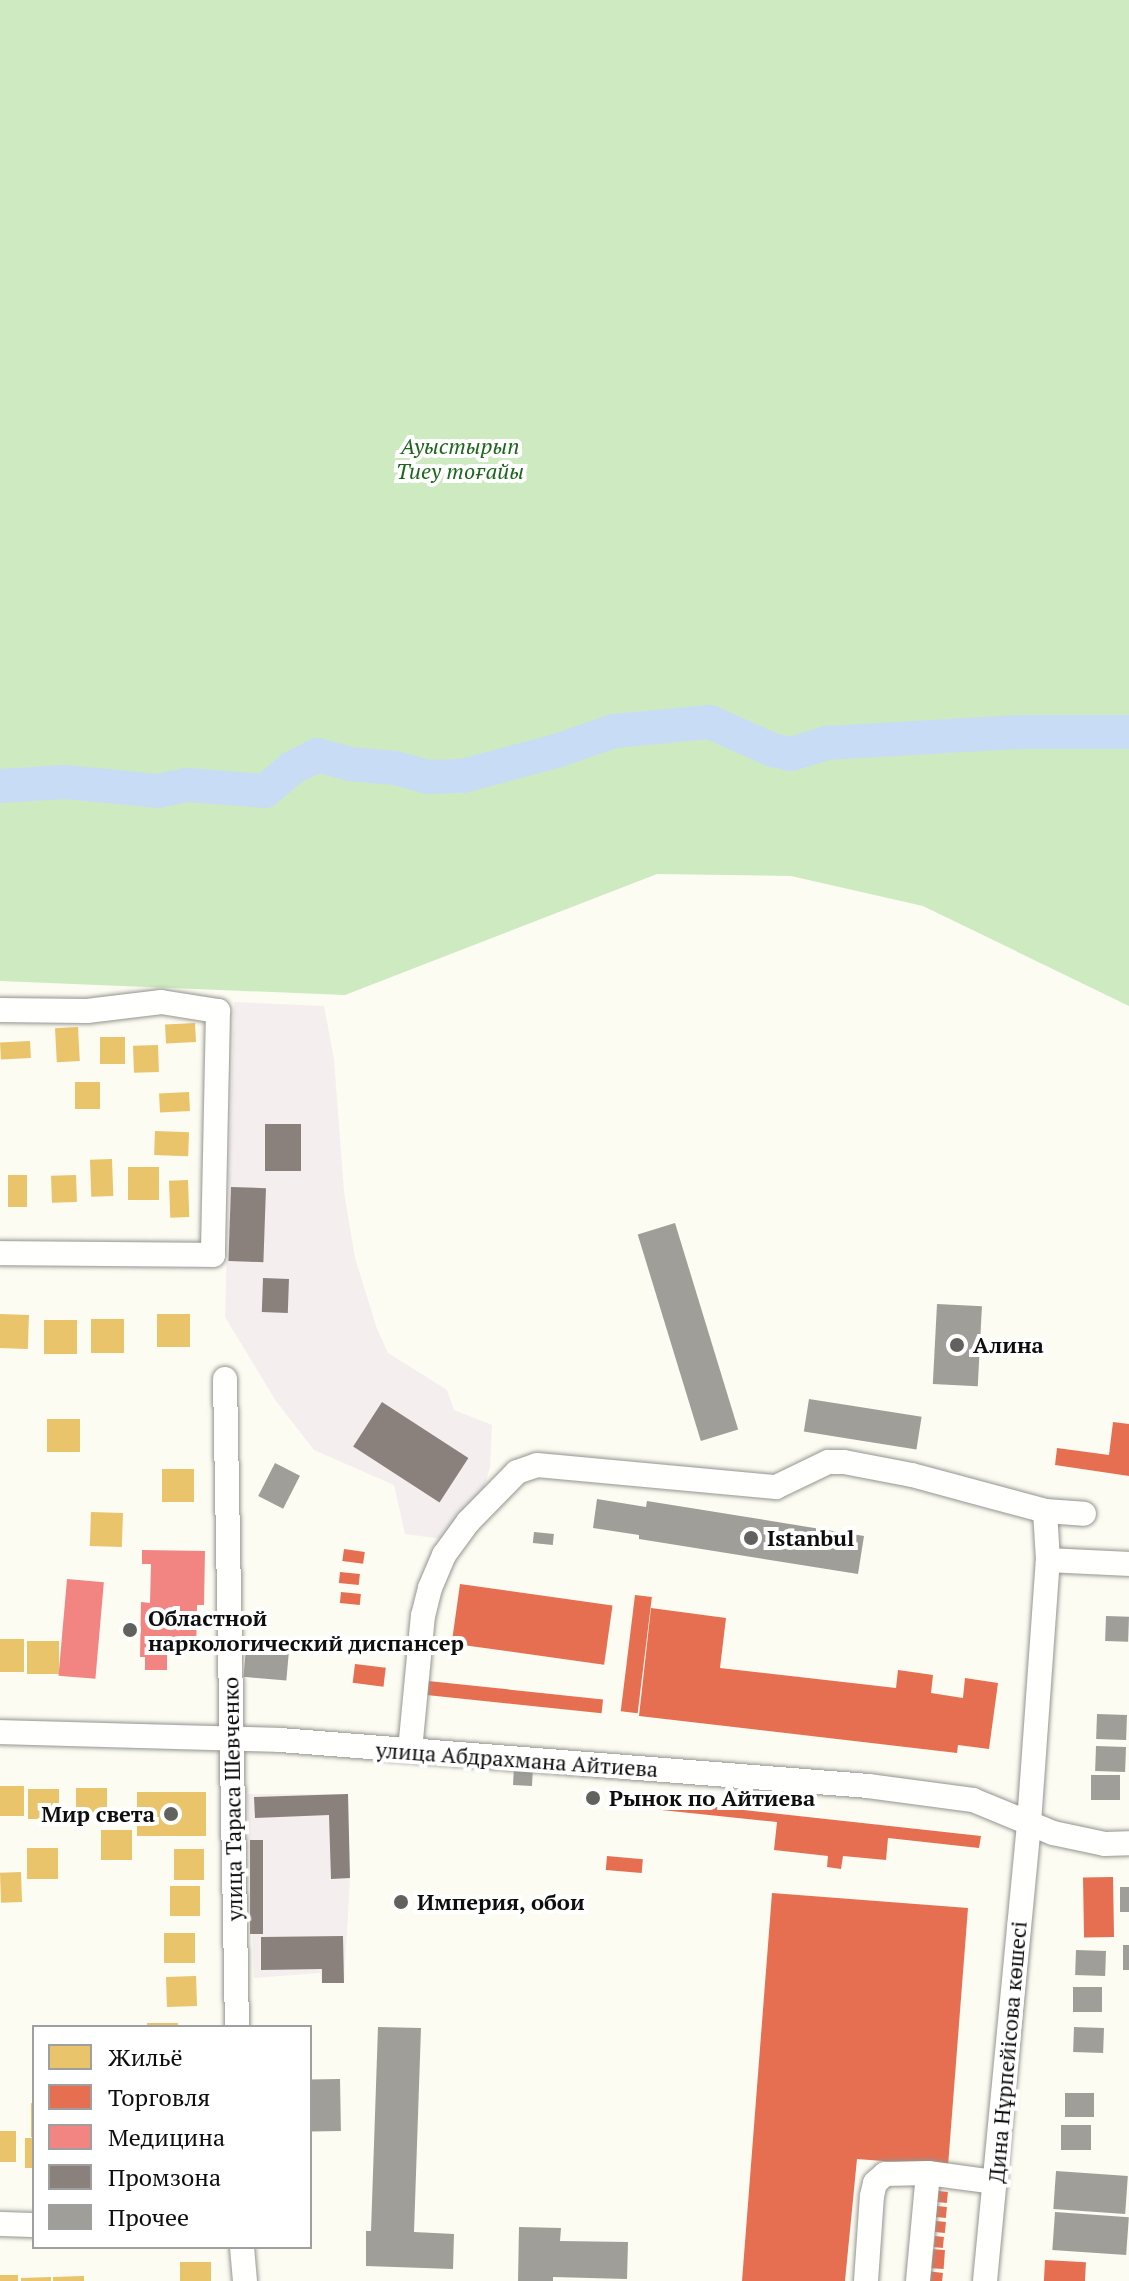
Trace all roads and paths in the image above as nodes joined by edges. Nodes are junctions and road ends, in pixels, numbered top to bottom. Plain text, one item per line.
1 (0, 1010) edge
2 (0, 1253) edge
3 (225, 1379) dead end
4 (1045, 1511) junction
5 (1084, 1514) dead end
6 (1048, 1560) junction
7 (1129, 1564) edge
8 (0, 1732) edge
9 (231, 1737) junction
10 (410, 1750) junction
11 (1029, 1823) junction
12 (1129, 1843) edge
13 (237, 2025) edge
14 (928, 2173) junction
15 (995, 2182) junction
16 (0, 2224) edge
17 (32, 2225) edge
18 (242, 2249) edge
19 (245, 2281) edge
20 (866, 2281) edge
21 (918, 2281) edge
22 (985, 2281) edge

1 - 2 street
3 - 9 street, улица Тараса Шевченко
4 - 5 street
4 - 6 street
4 - 10 street
6 - 7 street
6 - 11 street, Дина Нұрпейісова көшесі
8 - 9 street, улица Абдрахмана Айтиева
9 - 10 street, улица Абдрахмана Айтиева
9 - 13 street, улица Тараса Шевченко
10 - 11 street, улица Абдрахмана Айтиева
11 - 12 street, улица Абдрахмана Айтиева
11 - 15 street, Дина Нұрпейісова көшесі
14 - 15 street
14 - 20 street
14 - 21 street
15 - 22 street, Дина Нұрпейісова көшесі
16 - 17 street
18 - 19 street

